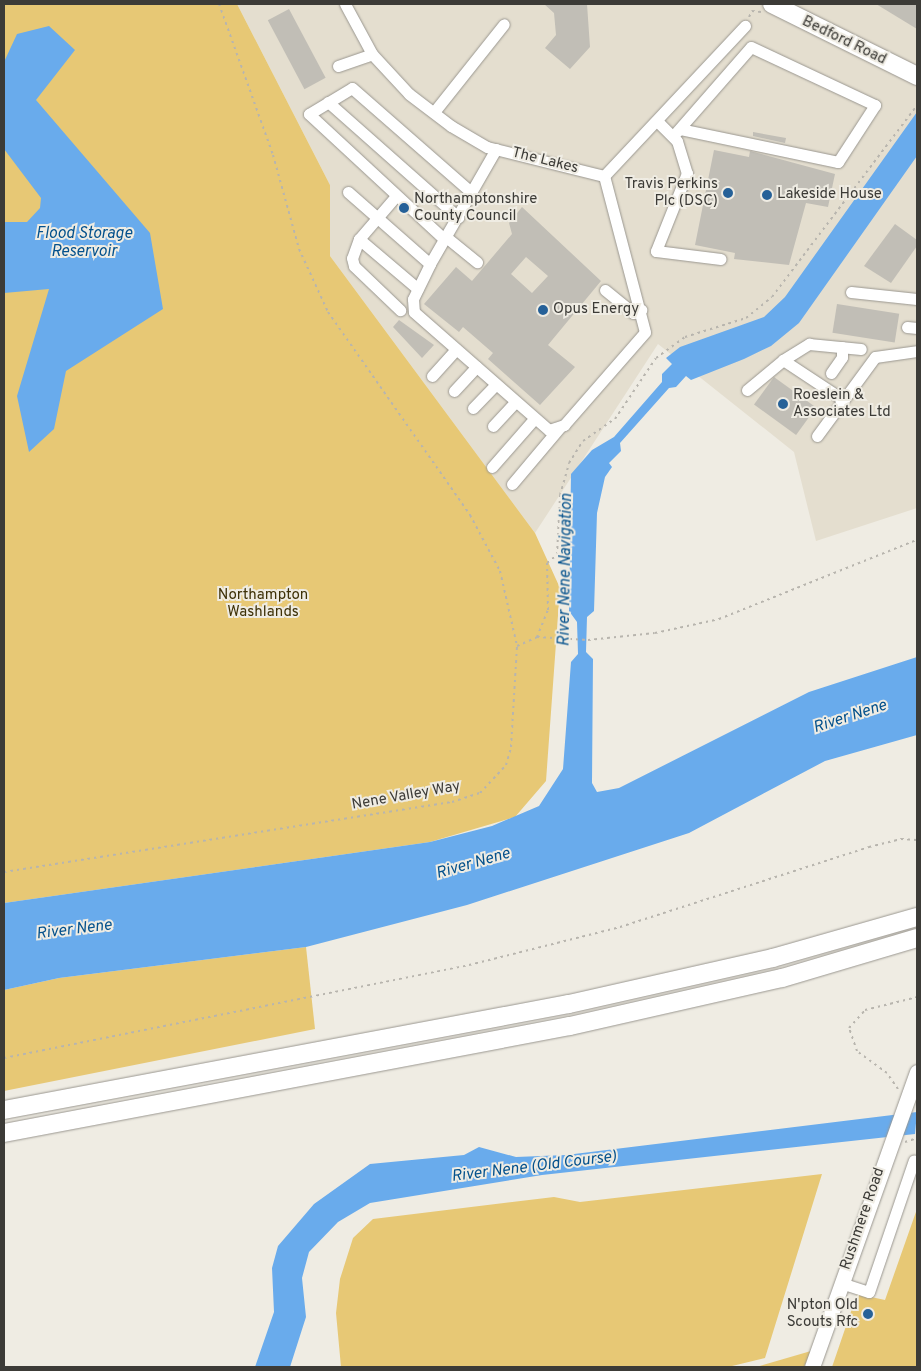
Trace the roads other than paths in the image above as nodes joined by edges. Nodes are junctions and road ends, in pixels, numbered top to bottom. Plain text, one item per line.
1 (346, 4) edge
2 (772, 4) edge
3 (504, 24) dead end
4 (745, 26) dead end
5 (372, 54) junction
6 (338, 66) dead end
7 (917, 76) edge
8 (328, 102) junction
9 (434, 112) junction
10 (658, 121) junction
11 (676, 133) junction
12 (496, 149) junction
13 (604, 176) junction
14 (348, 192) dead end
15 (472, 193) junction
16 (396, 196) junction
17 (458, 217) junction
18 (377, 218) junction
19 (445, 238) junction
20 (359, 239) junction
21 (721, 259) dead end
22 (477, 262) dead end
23 (430, 264) junction
24 (418, 289) junction
25 (605, 290) dead end
26 (852, 292) dead end
27 (917, 299) edge
28 (400, 310) dead end
29 (641, 310) junction
30 (842, 347) junction
31 (456, 349) junction
32 (861, 349) dead end
33 (917, 351) edge
34 (783, 360) junction
35 (476, 367) junction
36 (831, 373) dead end
37 (432, 376) dead end
38 (495, 385) junction
39 (454, 390) dead end
40 (747, 390) dead end
41 (842, 399) junction
42 (515, 402) junction
43 (474, 408) dead end
44 (534, 419) junction
45 (493, 426) dead end
46 (560, 427) junction
47 (817, 436) dead end
48 (492, 467) dead end
49 (512, 484) dead end
50 (917, 917) edge
51 (917, 938) edge
52 (917, 1072) edge
53 (4, 1110) edge
54 (4, 1133) edge
55 (914, 1160) dead end
56 (841, 1283) junction
57 (812, 1367) edge

1 - 5 street, The Lakes
2 - 7 highway, Bedford Road
3 - 9 street
4 - 10 street
5 - 6 street
5 - 9 street, The Lakes
8 - 15 street
8 - 16 street
8 - 17 street
9 - 12 street, The Lakes
10 - 11 street
10 - 13 street
11 - 11 street
11 - 21 street
12 - 13 street, The Lakes
12 - 15 street
13 - 29 street
14 - 18 street
15 - 17 street
16 - 18 street
16 - 19 street
17 - 19 street
18 - 20 street
18 - 23 street
19 - 22 street
19 - 23 street
20 - 24 street
20 - 28 street
23 - 24 street
24 - 31 street
25 - 29 street
26 - 27 street
29 - 46 street
30 - 32 street
30 - 34 street
30 - 36 street
31 - 35 street
31 - 37 street
33 - 41 street
34 - 40 street
34 - 41 street
35 - 38 street
35 - 39 street
38 - 42 street
38 - 43 street
41 - 47 street
42 - 44 street
42 - 45 street
44 - 46 street
44 - 48 street
46 - 49 street
50 - 53 highway
51 - 54 highway
52 - 56 main road, Rushmere Road
55 - 56 street
56 - 57 main road, Rushmere Road

